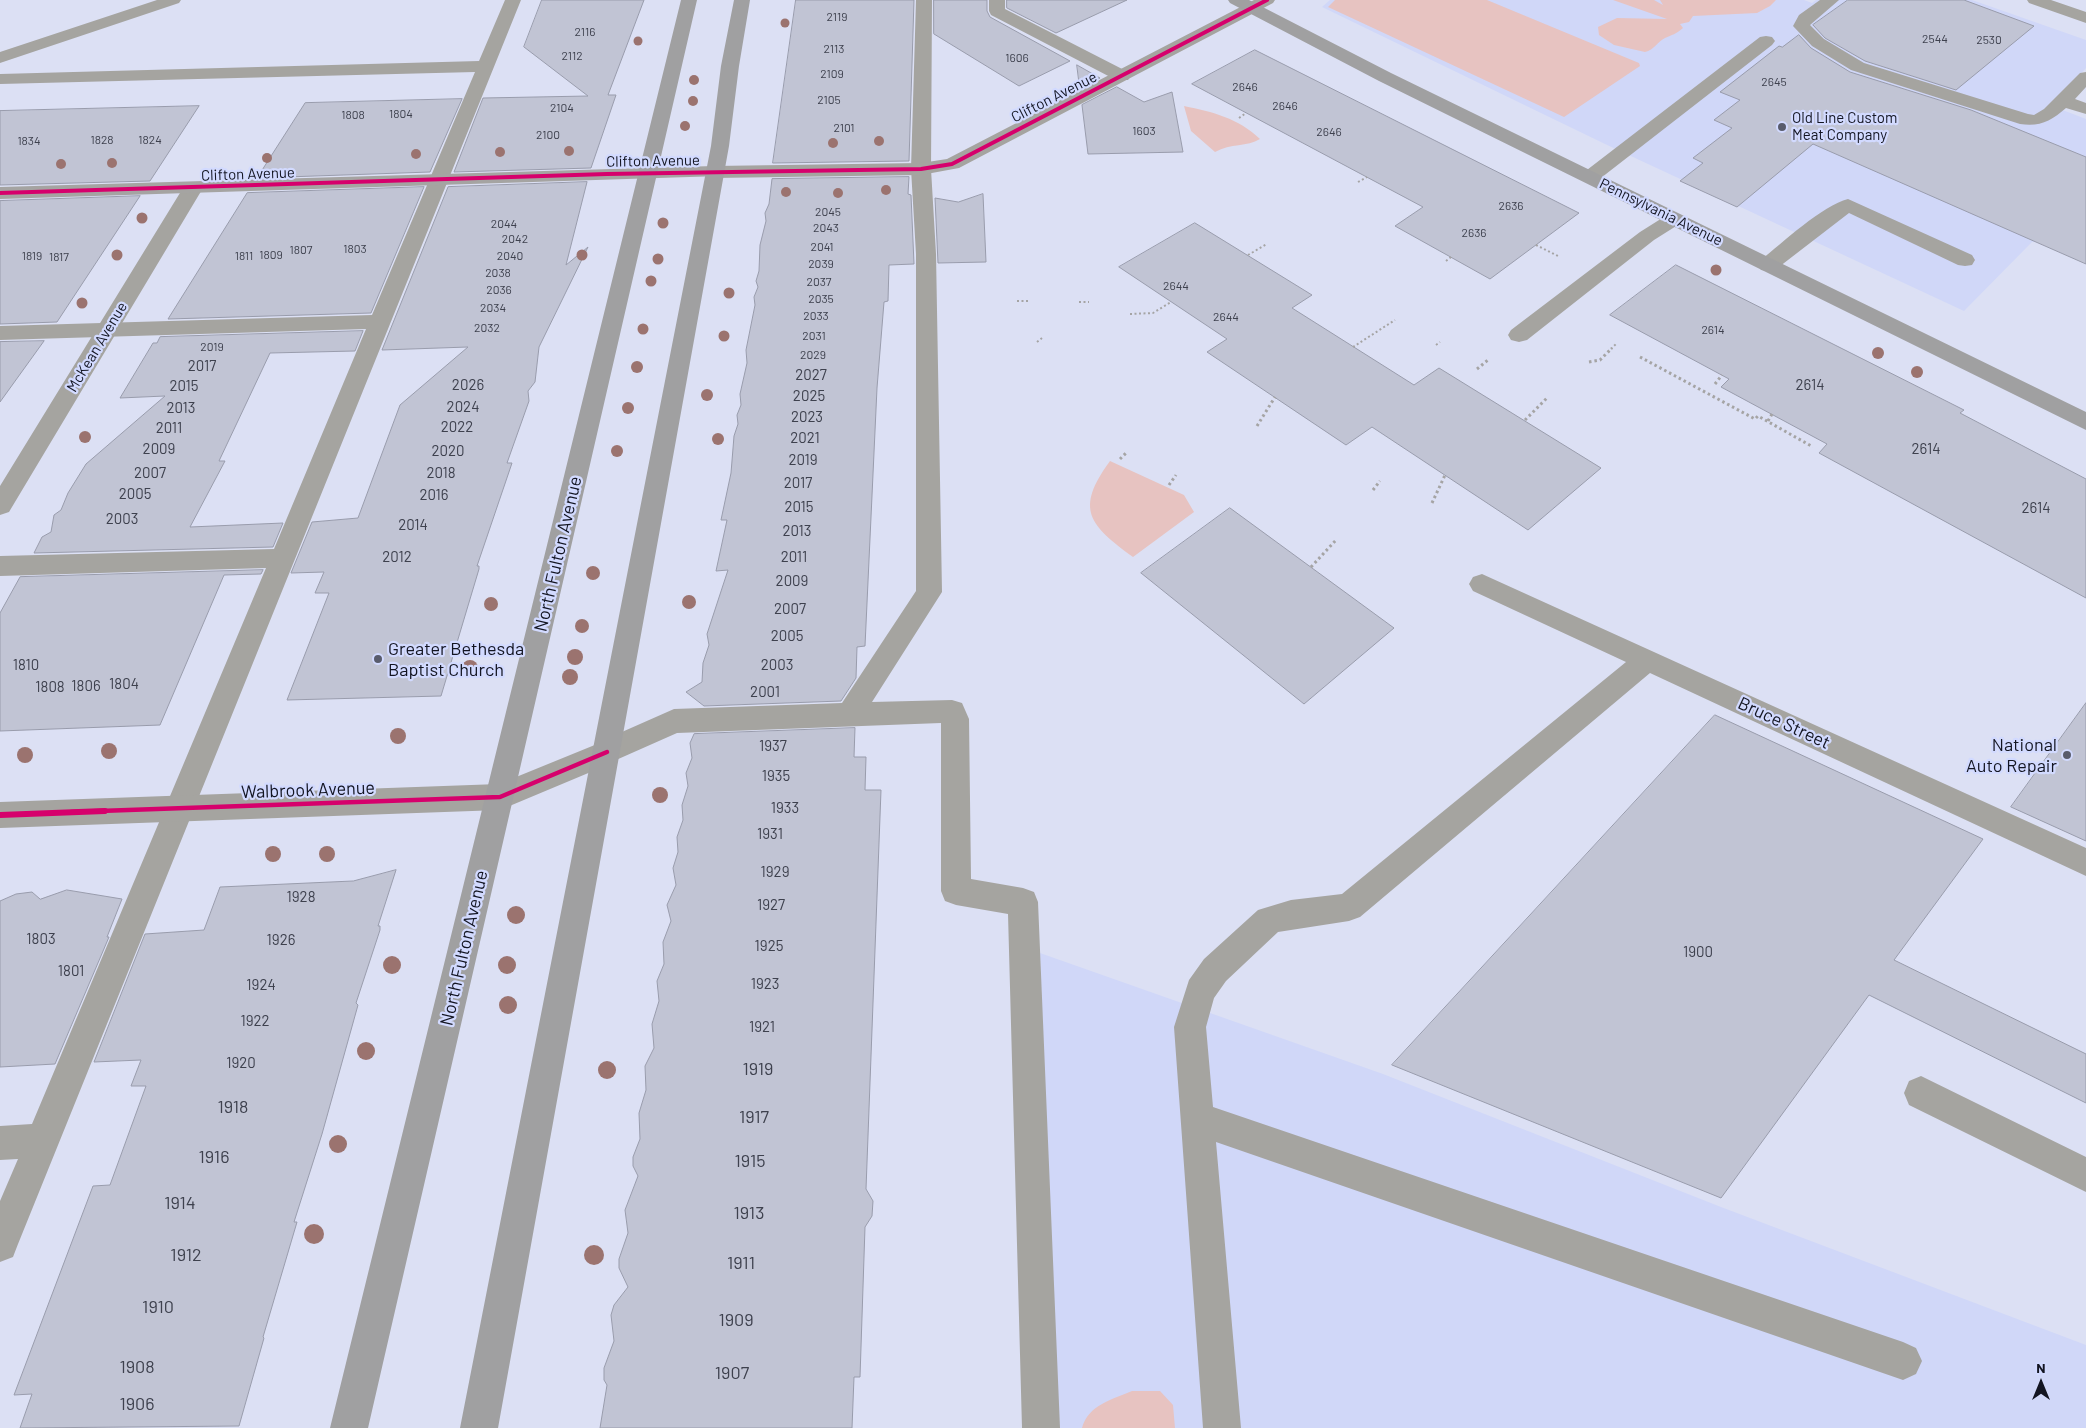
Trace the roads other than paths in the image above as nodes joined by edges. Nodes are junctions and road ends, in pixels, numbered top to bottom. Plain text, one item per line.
1 (173, 0) edge
2 (513, 0) edge
3 (689, 0) edge
4 (742, 0) edge
5 (924, 0) edge
6 (997, 0) edge
7 (1831, 0) edge
8 (2035, 0) edge
9 (1252, 3) edge
10 (2086, 18) edge
11 (1766, 41) dead end
12 (0, 58) edge
13 (486, 66) junction
14 (1122, 76) junction
15 (2086, 77) edge
16 (0, 79) edge
17 (2063, 101) junction
18 (2086, 109) edge
19 (921, 169) junction
20 (714, 172) junction
21 (646, 174) junction
22 (1590, 177) junction
23 (439, 180) junction
24 (193, 188) junction
25 (0, 194) edge
26 (1674, 219) junction
27 (1965, 260) dead end
28 (1768, 265) junction
29 (380, 322) junction
30 (107, 330) junction
31 (0, 333) edge
32 (1519, 335) dead end
33 (2086, 422) edge
34 (0, 506) edge
35 (283, 558) junction
36 (0, 566) edge
37 (1482, 584) dead end
38 (1647, 660) junction
39 (849, 715) junction
40 (608, 752) junction
41 (500, 796) junction
42 (178, 809) junction
43 (0, 816) edge
44 (2086, 862) edge
45 (1921, 1093) dead end
46 (1196, 1118) junction
47 (42, 1141) junction
48 (0, 1143) edge
49 (2086, 1175) edge
50 (0, 1244) edge
51 (1903, 1361) dead end
52 (349, 1428) edge
53 (479, 1428) edge
54 (1041, 1428) edge
55 (1222, 1428) edge

1 - 12 street
2 - 13 street
3 - 21 main road, North Fulton Avenue
4 - 20 main road
5 - 19 street
6 - 14 street
7 - 17 street
8 - 10 street
9 - 14 street, Clifton Avenue
9 - 22 main road, Pennsylvania Avenue
11 - 22 street
13 - 16 street
13 - 23 street
14 - 19 street, Clifton Avenue
15 - 17 street
17 - 18 street
19 - 20 street, Clifton Avenue
19 - 39 street
20 - 21 street, Clifton Avenue
20 - 40 main road
21 - 23 street, Clifton Avenue
21 - 41 main road, North Fulton Avenue
22 - 26 main road, Pennsylvania Avenue
23 - 24 street, Clifton Avenue
23 - 29 street
24 - 25 street, Clifton Avenue
24 - 30 street, McKean Avenue
26 - 28 main road, Pennsylvania Avenue
26 - 32 street
27 - 28 street
28 - 33 main road, Pennsylvania Avenue
29 - 30 street
29 - 35 street
30 - 31 street
30 - 34 street, McKean Avenue
35 - 36 street
35 - 42 street
37 - 38 street, Bruce Street
38 - 44 street, Bruce Street
38 - 46 street
39 - 40 street, Walbrook Avenue
39 - 54 street, Walbrook Avenue
40 - 41 street, Walbrook Avenue
40 - 53 main road
41 - 42 street, Walbrook Avenue
41 - 52 main road, North Fulton Avenue
42 - 43 street, Walbrook Avenue
42 - 47 street
45 - 49 street
46 - 51 street
46 - 55 street
47 - 48 street
47 - 50 street

